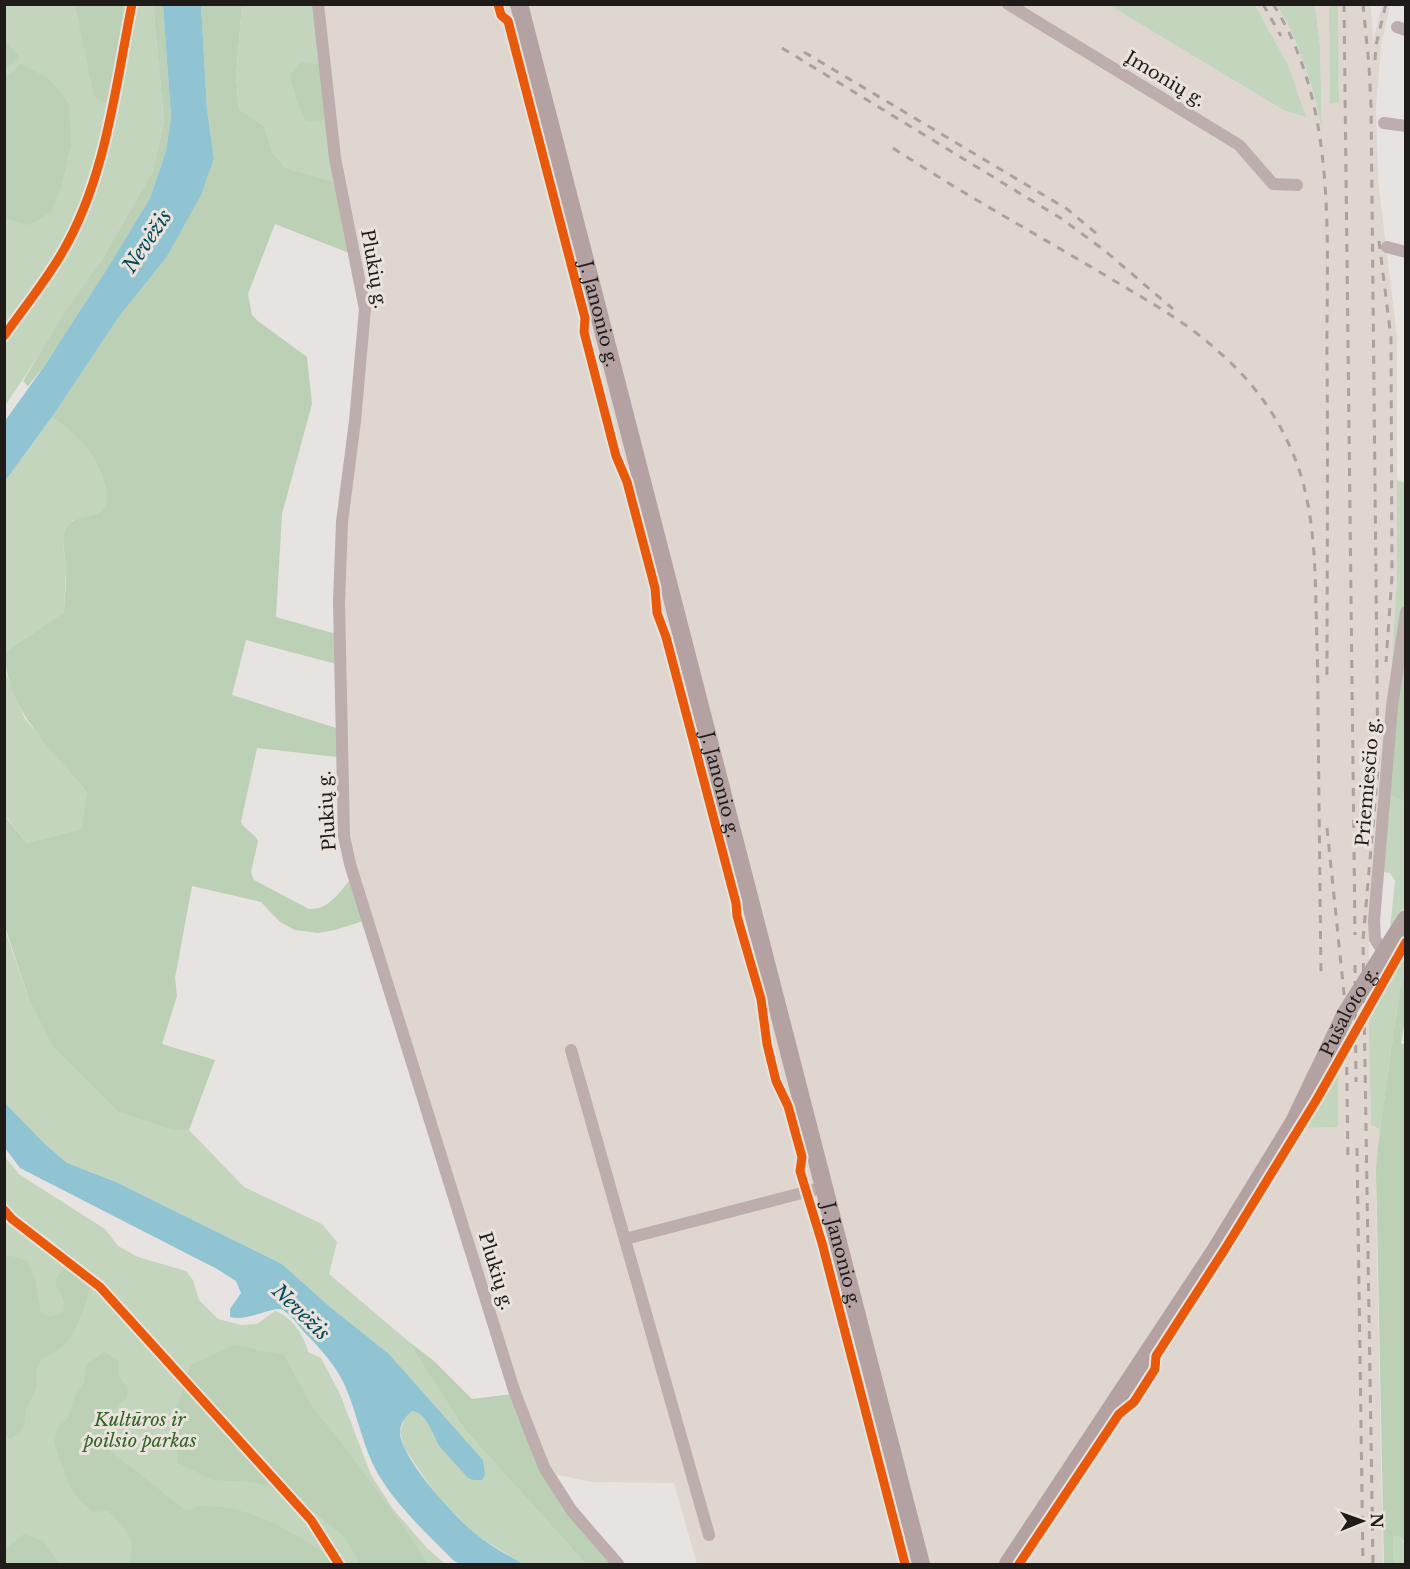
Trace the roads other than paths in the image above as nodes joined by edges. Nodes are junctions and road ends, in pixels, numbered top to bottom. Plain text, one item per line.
1 (318, 4) edge
2 (519, 4) edge
3 (1008, 4) edge
4 (1384, 123) dead end
5 (1406, 126) edge
6 (1297, 185) dead end
7 (1387, 247) dead end
8 (1406, 252) edge
9 (1406, 612) edge
10 (1406, 919) edge
11 (1384, 953) junction
12 (571, 1050) dead end
13 (825, 1187) junction
14 (625, 1239) junction
15 (709, 1535) dead end
16 (618, 1564) edge
17 (921, 1564) edge
18 (1008, 1564) edge

1 - 16 street, Plukių g.
2 - 13 main road, J. Janonio g.
3 - 6 street, Įmonių g.
4 - 5 street
7 - 8 street
9 - 11 street, Priemiesčio g.
10 - 11 main road, Pušaloto g.
11 - 18 main road, Pušaloto g.
12 - 14 street
13 - 14 street
13 - 17 main road, J. Janonio g.
14 - 15 street

